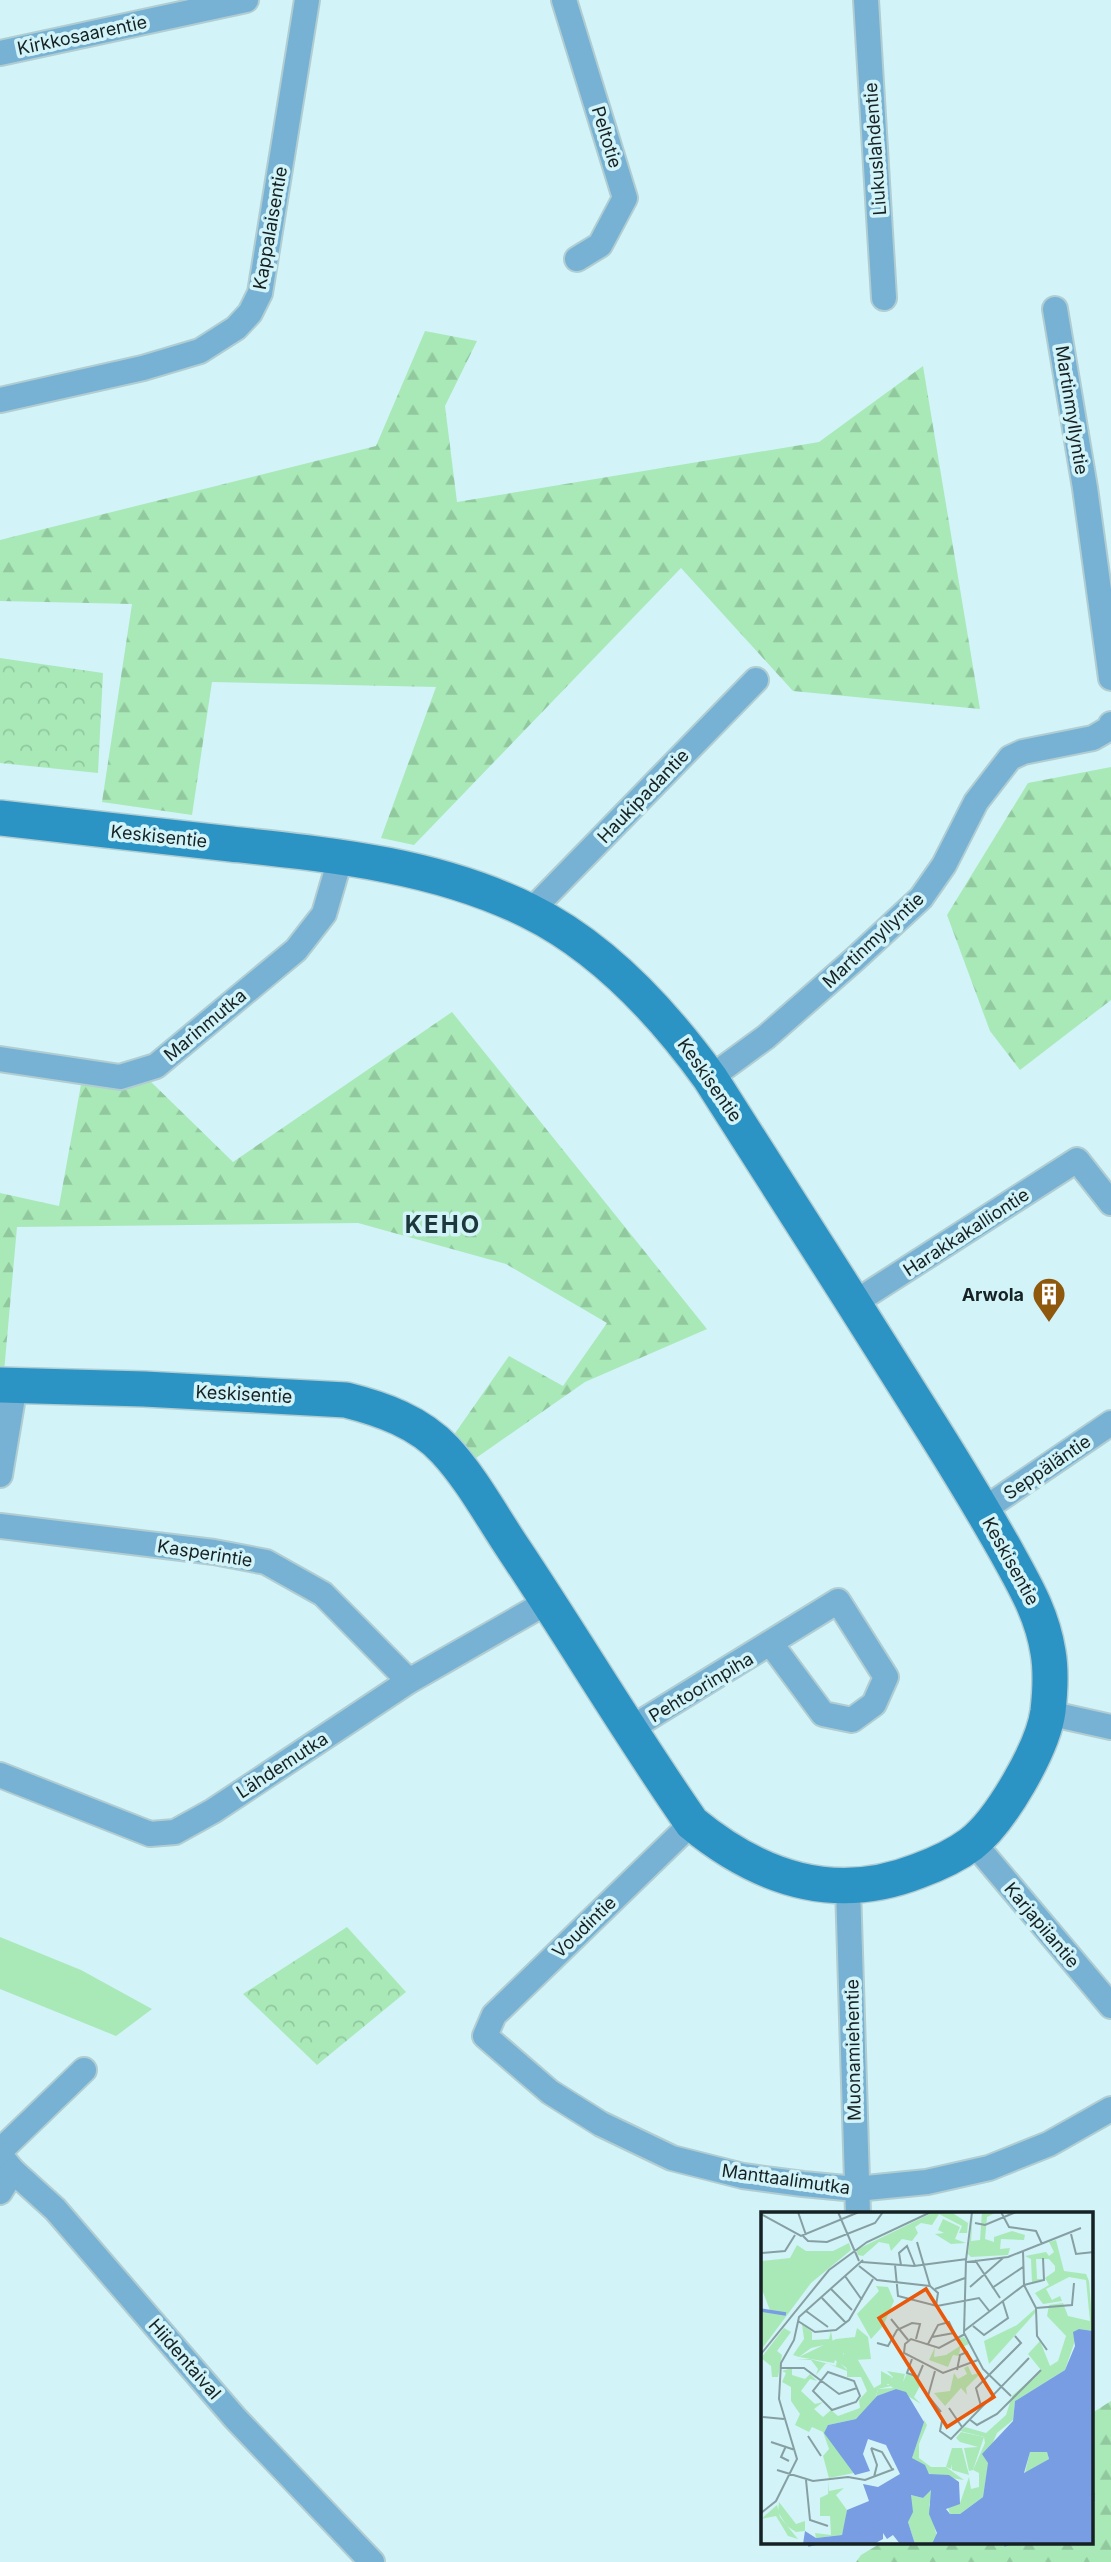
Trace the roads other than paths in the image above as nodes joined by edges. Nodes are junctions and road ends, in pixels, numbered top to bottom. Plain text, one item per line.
1 (246, 0) edge
2 (307, 0) edge
3 (564, 0) edge
4 (866, 0) edge
5 (0, 53) edge
6 (577, 259) dead end
7 (884, 298) dead end
8 (1055, 309) dead end
9 (0, 400) edge
10 (1111, 678) edge
11 (756, 680) dead end
12 (1111, 724) edge
13 (0, 818) edge
14 (341, 856) junction
15 (530, 912) junction
16 (0, 1059) edge
17 (710, 1077) junction
18 (1111, 1203) edge
19 (854, 1303) junction
20 (8, 1385) edge
21 (1111, 1423) edge
22 (0, 1475) edge
23 (983, 1510) junction
24 (0, 1526) edge
25 (549, 1601) junction
26 (771, 1644) junction
27 (410, 1681) junction
28 (1048, 1713) junction
29 (1111, 1727) edge
30 (630, 1729) junction
31 (0, 1775) edge
32 (692, 1824) junction
33 (973, 1842) junction
34 (848, 1887) junction
35 (1111, 2006) edge
36 (485, 2036) joint
37 (84, 2070) dead end
38 (1111, 2109) edge
39 (3, 2167) edge
40 (857, 2202) edge
41 (372, 2562) edge

1 - 5 street, Kirkkosaarentie
2 - 9 street, Kappalaisentie
3 - 6 street, Peltotie
4 - 7 street, Liukuslahdentie
8 - 10 street, Martinmyllyntie
11 - 15 street, Haukipadantie
12 - 17 street, Martinmyllyntie
13 - 14 street, Keskisentie
14 - 15 street, Keskisentie
14 - 16 street, Marinmutka
15 - 17 street, Keskisentie
17 - 19 street, Keskisentie
18 - 19 street, Harakkakalliontie
19 - 23 street, Keskisentie
20 - 22 street
20 - 25 street, Keskisentie
21 - 23 street, Seppäläntie
23 - 28 street, Keskisentie
24 - 27 street, Kasperintie
25 - 27 street, Lähdemutka
25 - 30 street, Keskisentie
26 - 26 street, Pehtoorinpiha
26 - 30 street, Pehtoorinpiha
27 - 31 street, Lähdemutka
28 - 29 street
28 - 33 street, Keskisentie
30 - 32 street, Keskisentie
32 - 34 street, Keskisentie
32 - 36 street, Voudintie
33 - 34 street, Keskisentie
33 - 35 street, Karjapiiantie
34 - 40 street, Muonamiehentie
36 - 40 street, Manttaalimutka
37 - 39 street
38 - 40 street, Manttaalimutka
39 - 41 street, Hiidentaival

